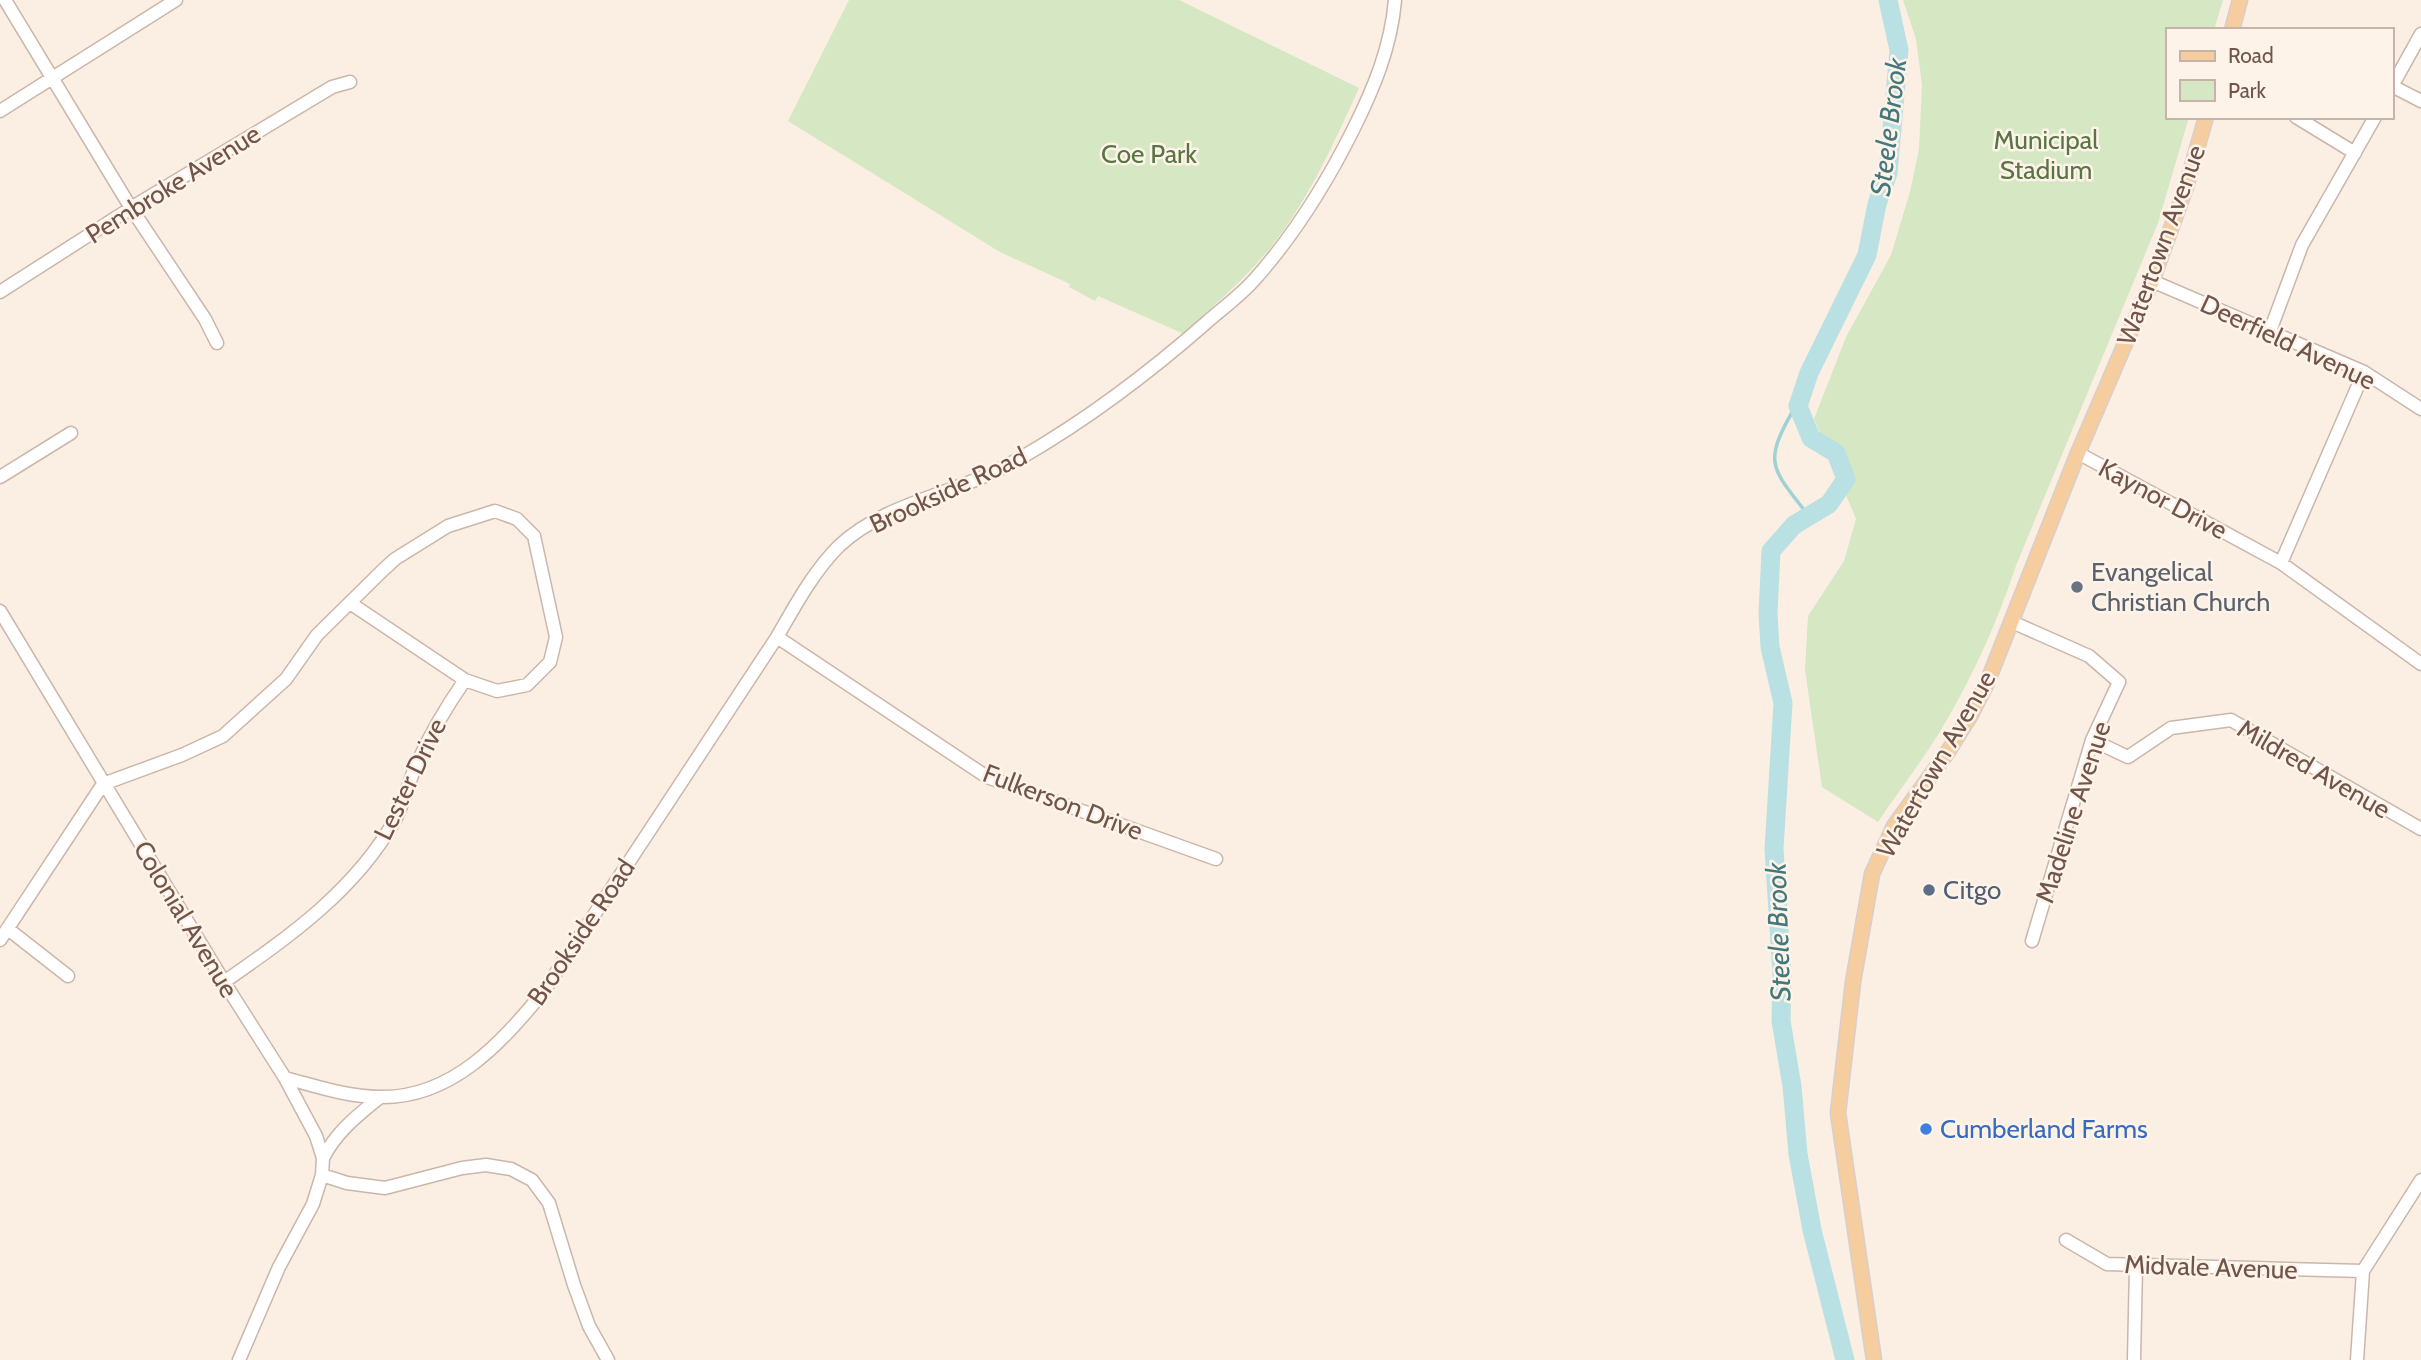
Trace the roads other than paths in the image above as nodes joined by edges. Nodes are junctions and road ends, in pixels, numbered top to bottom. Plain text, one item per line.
1 (5, 0) edge
2 (176, 0) edge
3 (1395, 0) edge
4 (2240, 0) edge
5 (2233, 28) edge
6 (2421, 34) edge
7 (53, 78) junction
8 (350, 82) dead end
9 (2393, 85) edge
10 (2393, 87) edge
11 (2421, 101) edge
12 (0, 111) edge
13 (2205, 119) edge
14 (2299, 119) edge
15 (2374, 119) edge
16 (2355, 153) junction
17 (131, 208) junction
18 (2152, 281) junction
19 (0, 292) edge
20 (2270, 331) junction
21 (218, 343) dead end
22 (2364, 372) junction
23 (2421, 409) edge
24 (71, 433) dead end
25 (2078, 453) junction
26 (0, 477) edge
27 (2281, 563) junction
28 (350, 603) junction
29 (0, 611) edge
30 (2012, 622) junction
31 (777, 637) junction
32 (2421, 664) edge
33 (464, 680) junction
34 (2092, 740) junction
35 (103, 784) junction
36 (2421, 830) edge
37 (1216, 859) dead end
38 (8, 929) junction
39 (0, 940) edge
40 (2032, 941) dead end
41 (68, 976) dead end
42 (224, 982) junction
43 (285, 1078) junction
44 (380, 1097) junction
45 (323, 1158) junction
46 (322, 1175) junction
47 (2421, 1180) edge
48 (2066, 1240) dead end
49 (2136, 1266) junction
50 (2363, 1271) junction
51 (239, 1360) edge
52 (608, 1360) edge
53 (1874, 1360) edge
54 (2134, 1360) edge
55 (2357, 1360) edge

1 - 7 street
2 - 7 street
3 - 31 street, Brookside Road
4 - 5 main road
6 - 9 street
7 - 12 street
7 - 17 street
8 - 17 street, Pembroke Avenue
10 - 11 street
13 - 18 main road, Watertown Avenue
14 - 16 street
15 - 16 street
16 - 20 street
17 - 19 street, Pembroke Avenue
17 - 21 street
18 - 20 street, Deerfield Avenue
18 - 25 main road, Watertown Avenue
20 - 22 street, Deerfield Avenue
22 - 23 street, Deerfield Avenue
22 - 27 street
24 - 26 street
25 - 27 street, Kaynor Drive
25 - 30 main road, Watertown Avenue
27 - 32 street, Kaynor Drive
28 - 33 street
28 - 33 street
28 - 35 street
29 - 35 street, Colonial Avenue
30 - 34 street, Madeline Avenue
30 - 53 main road, Watertown Avenue
31 - 37 street, Fulkerson Drive
31 - 44 street, Brookside Road
33 - 42 street, Lester Drive
34 - 36 street, Mildred Avenue
34 - 40 street, Madeline Avenue
35 - 38 street
35 - 42 street, Colonial Avenue
38 - 39 street
38 - 41 street
42 - 43 street, Colonial Avenue
43 - 44 street, Brookside Road
43 - 45 street, Colonial Avenue
44 - 45 street
45 - 46 street, Colonial Avenue
46 - 51 street, Colonial Avenue
46 - 52 street
47 - 50 street
48 - 49 street, Midvale Avenue
49 - 50 street, Midvale Avenue
49 - 54 street
50 - 55 street

